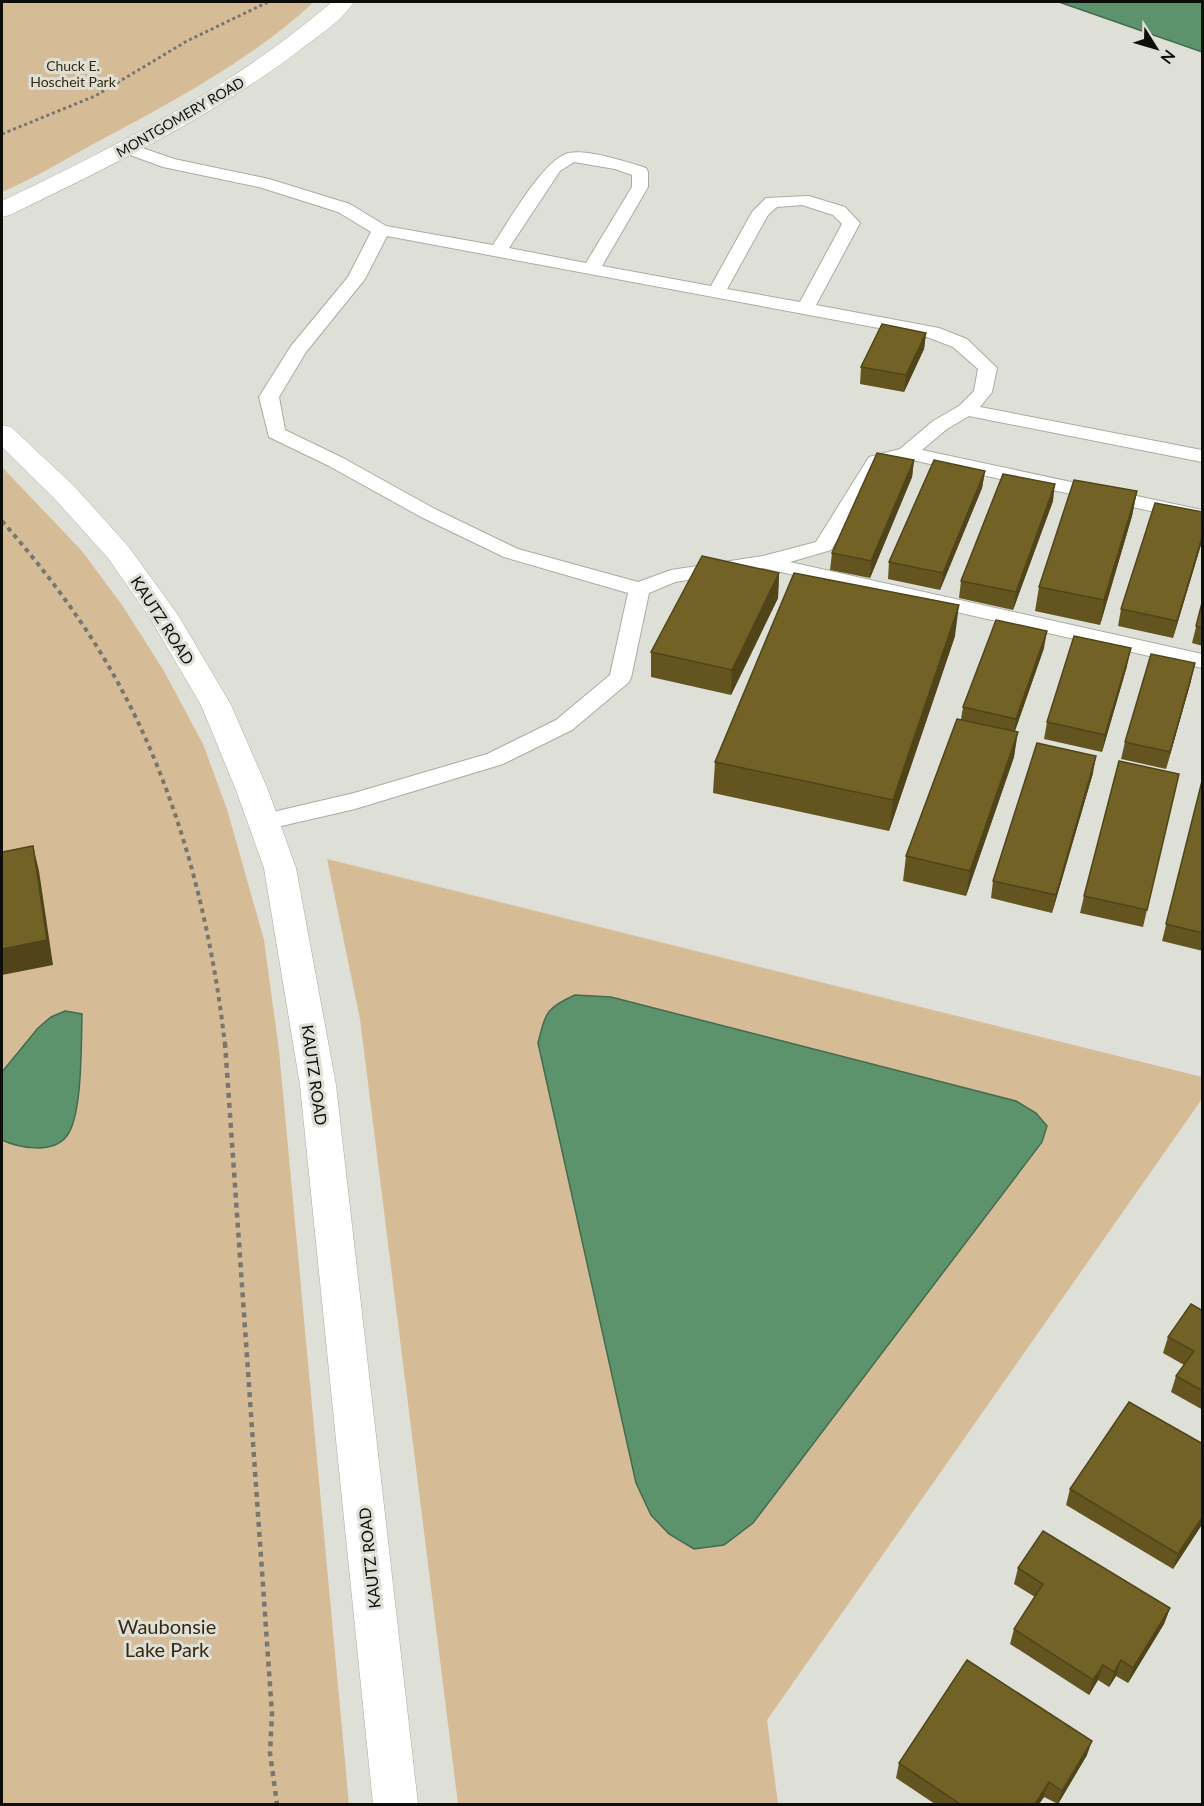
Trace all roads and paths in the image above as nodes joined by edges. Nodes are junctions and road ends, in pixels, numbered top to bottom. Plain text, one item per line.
1 (268, 2) edge
2 (344, 2) edge
3 (2, 134) edge
4 (128, 148) junction
5 (2, 210) edge
6 (381, 230) junction
7 (498, 251) junction
8 (592, 268) junction
9 (717, 291) junction
10 (806, 308) junction
11 (966, 410) junction
12 (5, 441) edge
13 (907, 453) junction
14 (1203, 456) edge
15 (1203, 516) edge
16 (2, 521) edge
17 (765, 562) junction
18 (639, 589) junction
19 (1203, 662) edge
20 (264, 822) junction
21 (277, 1804) edge
22 (396, 1804) edge

1 - 3 path
2 - 4 street, MONTGOMERY ROAD
4 - 5 street, MONTGOMERY ROAD
4 - 6 lane
6 - 7 lane
6 - 18 lane
7 - 8 lane
7 - 8 lane
8 - 9 lane
9 - 10 lane
9 - 10 lane
10 - 11 lane
11 - 13 lane
11 - 14 lane
12 - 20 street, KAUTZ ROAD
13 - 15 lane
13 - 17 lane
16 - 21 path
17 - 18 lane
17 - 19 lane
18 - 20 lane
20 - 22 street, KAUTZ ROAD

